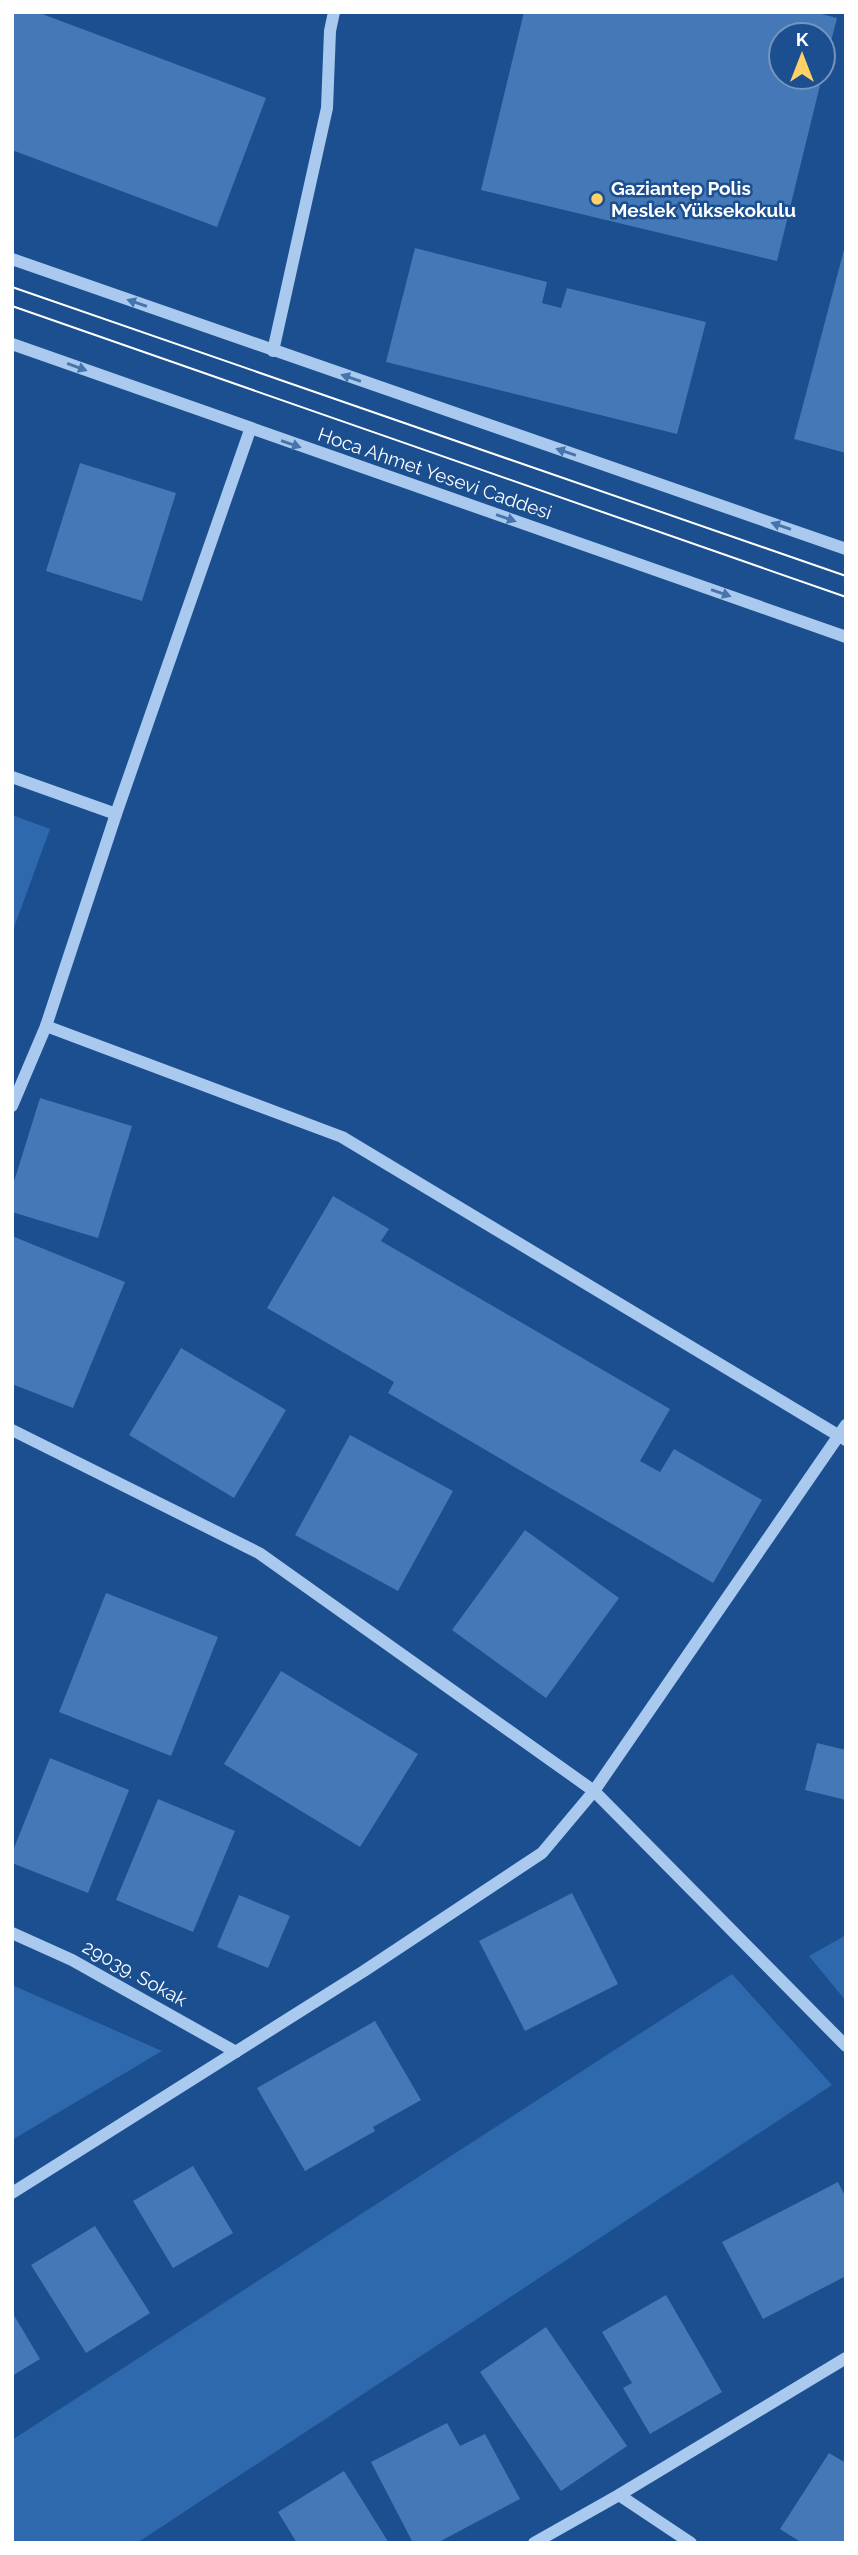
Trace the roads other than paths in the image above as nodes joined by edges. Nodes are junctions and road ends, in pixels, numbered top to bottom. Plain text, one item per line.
1 (334, 12) edge
2 (12, 259) edge
3 (12, 344) edge
4 (273, 351) junction
5 (250, 430) junction
6 (846, 549) edge
7 (846, 637) edge
8 (12, 777) edge
9 (116, 814) junction
10 (46, 1026) junction
11 (12, 1106) edge
12 (12, 1430) edge
13 (843, 1433) edge
14 (594, 1791) junction
15 (12, 1933) edge
16 (846, 2046) edge
17 (236, 2052) junction
18 (12, 2193) edge
19 (846, 2358) edge
20 (619, 2495) junction
21 (534, 2543) edge
22 (691, 2543) edge

1 - 4 street
4 -> 2 street
3 -> 5 street, Hoca Ahmet Yesevi Caddesi
6 -> 4 street
5 -> 7 street, Hoca Ahmet Yesevi Caddesi
5 - 9 street
8 - 9 street
9 - 10 street
10 - 11 street
10 - 13 street
12 - 14 street
13 - 14 street
14 - 16 street
14 - 17 street
15 - 17 street, 29039. Sokak
17 - 18 street
19 - 20 street
20 - 21 street
20 - 22 street

